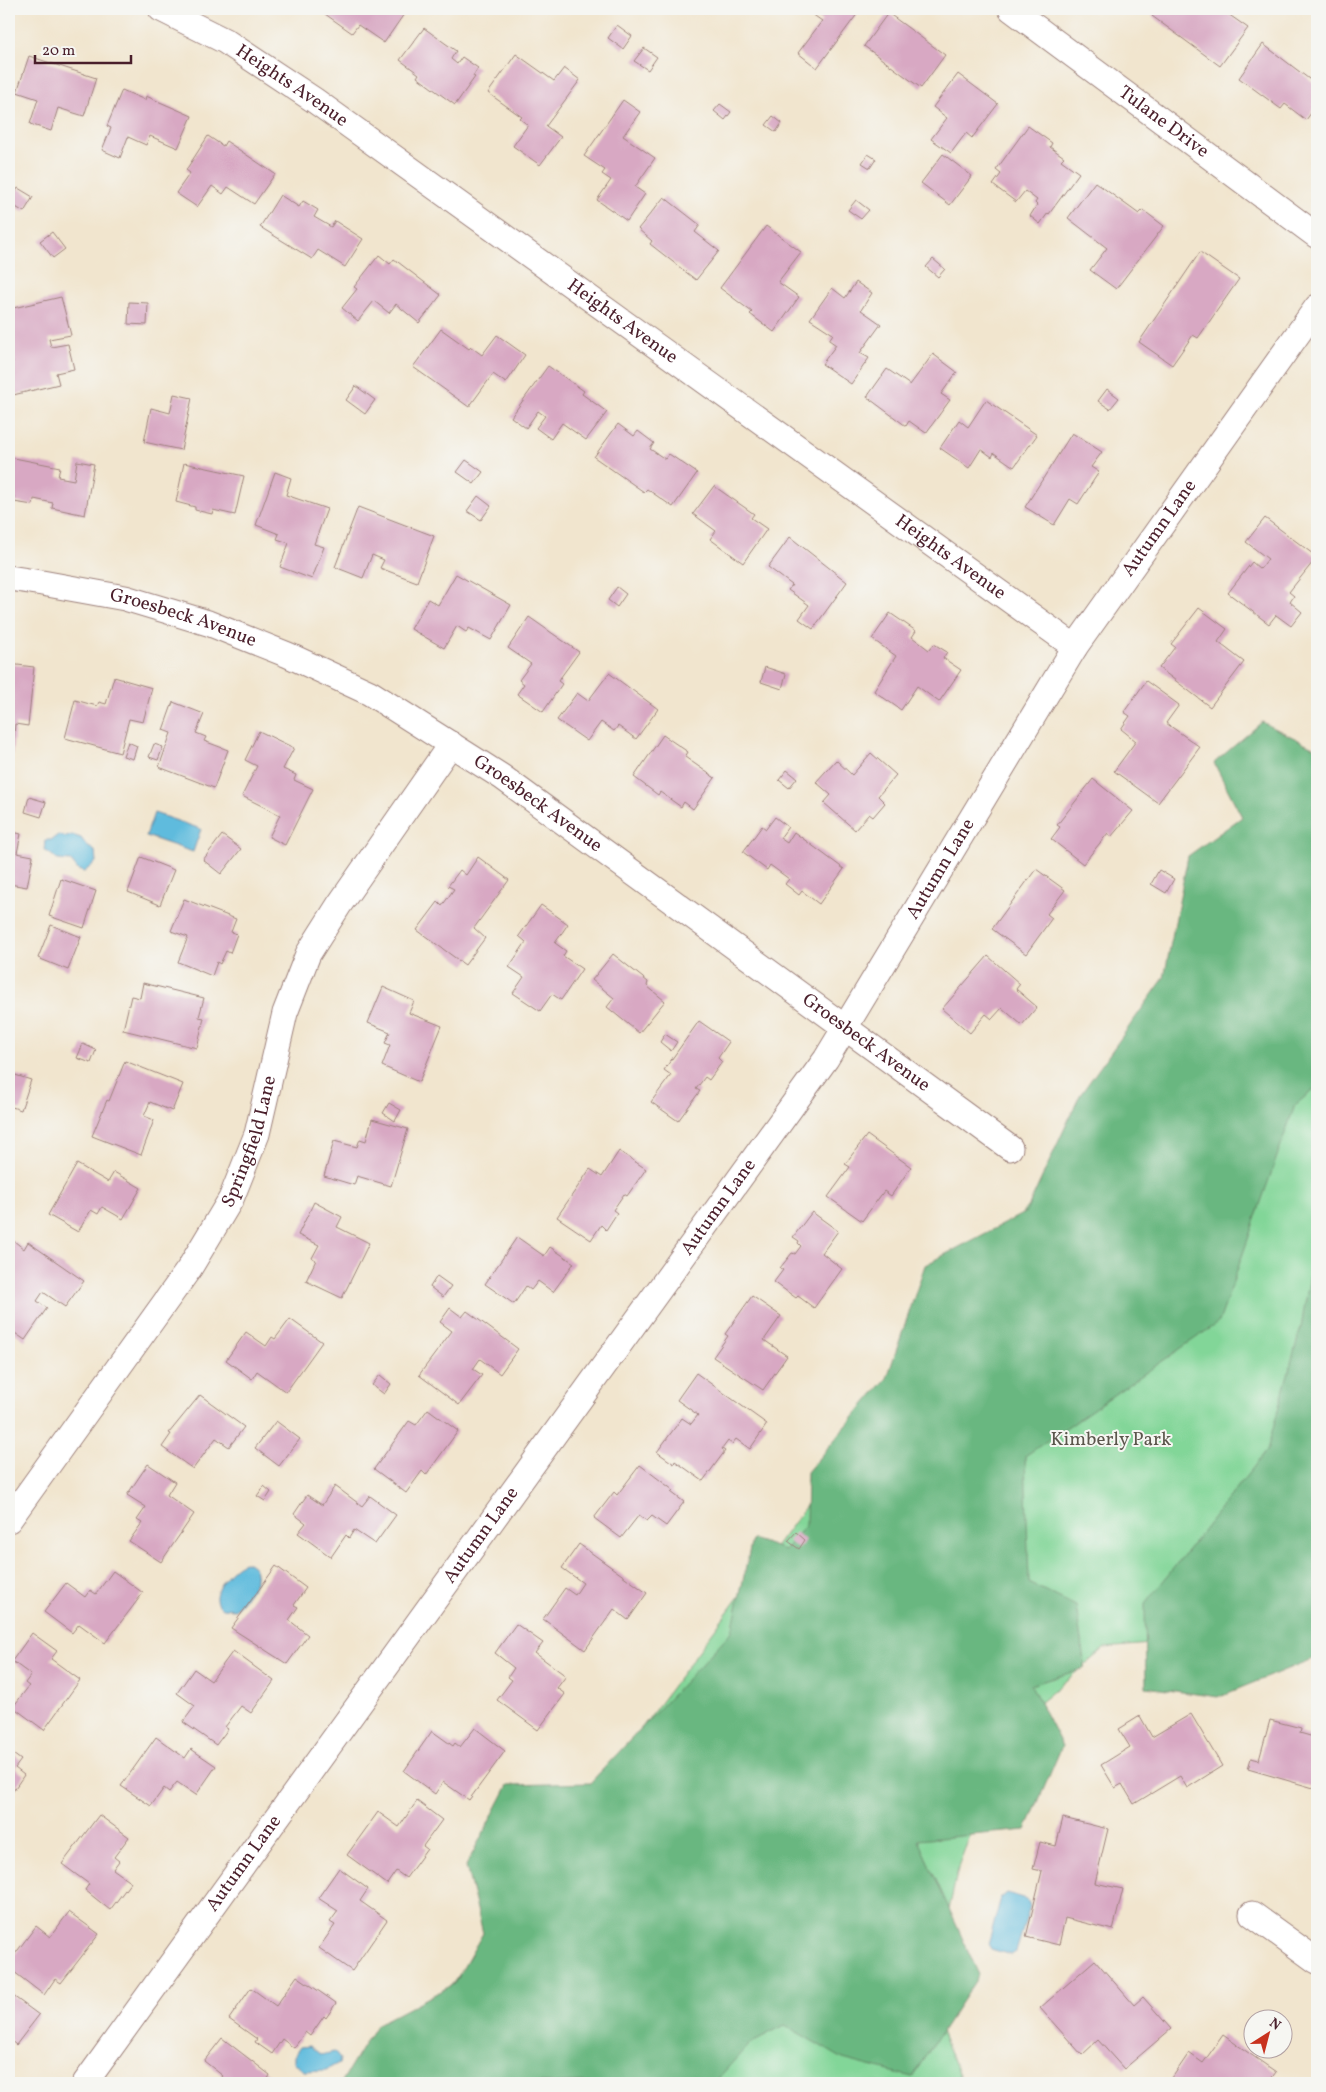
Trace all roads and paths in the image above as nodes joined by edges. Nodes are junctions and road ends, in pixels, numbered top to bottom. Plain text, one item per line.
1 (161, 9) edge
2 (1011, 9) edge
3 (1317, 236) edge
4 (1317, 307) edge
5 (9, 578) edge
6 (1075, 647) junction
7 (451, 744) junction
8 (846, 1027) junction
9 (1010, 1148) dead end
10 (9, 1520) edge
11 (1252, 1914) dead end
12 (1317, 1961) edge
13 (85, 2083) edge

1 - 6 street, Heights Avenue
2 - 3 street, Tulane Drive
4 - 6 street, Autumn Lane
5 - 7 street, Groesbeck Avenue
6 - 8 street, Autumn Lane
7 - 8 street, Groesbeck Avenue
7 - 10 street, Springfield Lane
8 - 9 street, Groesbeck Avenue
8 - 13 street, Autumn Lane
11 - 12 street

